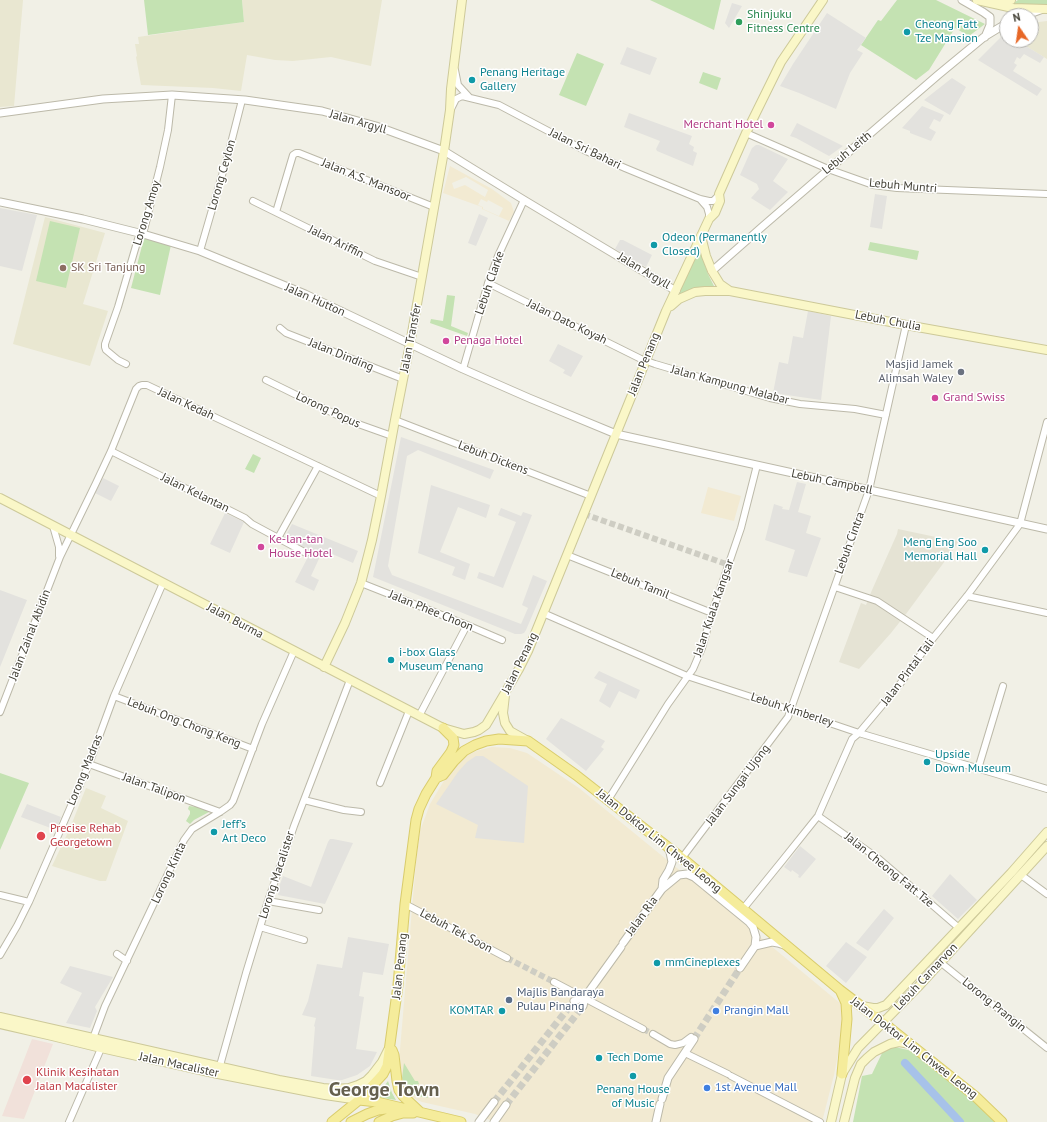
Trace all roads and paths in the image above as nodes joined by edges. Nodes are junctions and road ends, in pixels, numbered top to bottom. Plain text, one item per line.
1 (462, 0) edge
2 (823, 0) edge
3 (962, 0) edge
4 (1011, 0) edge
5 (981, 1) edge
6 (1045, 9) edge
7 (999, 28) edge
8 (984, 37) junction
9 (455, 68) junction
10 (172, 96) junction
11 (470, 98) junction
12 (242, 100) junction
13 (450, 110) junction
14 (0, 113) edge
15 (746, 133) junction
16 (444, 151) junction
17 (828, 169) junction
18 (1047, 194) edge
19 (719, 195) junction
20 (700, 199) junction
21 (524, 200) junction
22 (253, 201) dead end
23 (0, 202) edge
24 (434, 207) junction
25 (276, 212) junction
26 (709, 219) junction
27 (143, 234) junction
28 (701, 236) junction
29 (200, 251) junction
30 (712, 271) junction
31 (422, 277) junction
32 (488, 283) junction
33 (676, 291) junction
34 (730, 291) junction
35 (666, 311) junction
36 (906, 325) junction
37 (280, 328) dead end
38 (410, 344) junction
39 (1047, 350) edge
40 (646, 361) junction
41 (126, 364) dead end
42 (463, 369) junction
43 (403, 379) junction
44 (266, 380) dead end
45 (886, 415) junction
46 (395, 420) junction
47 (1047, 422) edge
48 (616, 434) junction
49 (392, 436) junction
50 (111, 451) junction
51 (757, 465) junction
52 (318, 466) junction
53 (869, 490) junction
54 (381, 496) junction
55 (591, 496) junction
56 (0, 498) edge
57 (1020, 524) junction
58 (53, 526) junction
59 (1047, 529) edge
60 (70, 535) junction
61 (278, 538) junction
62 (306, 553) dead end
63 (567, 555) junction
64 (60, 557) junction
65 (163, 582) junction
66 (361, 583) junction
67 (835, 587) junction
68 (967, 596) junction
69 (543, 613) junction
70 (712, 613) junction
71 (1047, 613) edge
72 (467, 624) junction
73 (933, 638) junction
74 (502, 640) dead end
75 (294, 651) junction
76 (324, 667) junction
77 (687, 676) junction
78 (350, 680) junction
79 (1003, 686) dead end
80 (505, 694) junction
81 (114, 696) junction
82 (791, 710) junction
83 (409, 711) junction
84 (0, 712) edge
85 (419, 716) junction
86 (443, 728) junction
87 (474, 732) joint
88 (859, 733) junction
89 (528, 741) junction
90 (253, 749) junction
91 (89, 764) junction
92 (978, 769) junction
93 (436, 778) junction
94 (380, 783) dead end
95 (1047, 788) edge
96 (304, 800) junction
97 (608, 800) junction
98 (220, 812) junction
99 (361, 812) dead end
100 (818, 816) junction
101 (1047, 832) edge
102 (666, 846) junction
103 (1047, 846) edge
104 (682, 858) junction
105 (1021, 875) junction
106 (662, 889) junction
107 (1047, 894) edge
108 (0, 895) edge
109 (268, 901) junction
110 (29, 902) junction
111 (405, 904) junction
112 (743, 909) junction
113 (319, 910) dead end
114 (260, 927) junction
115 (959, 928) junction
116 (304, 940) dead end
117 (787, 945) junction
118 (755, 946) junction
119 (117, 954) dead end
120 (0, 955) edge
121 (507, 958) tunnel mouth
122 (126, 961) junction
123 (940, 962) junction
124 (740, 968) tunnel mouth
125 (554, 982) tunnel mouth
126 (840, 990) junction
127 (584, 997) junction
128 (574, 1001) tunnel mouth
129 (859, 1005) junction
130 (583, 1006) tunnel mouth
131 (0, 1017) edge
132 (882, 1023) junction
133 (0, 1024) edge
134 (643, 1029) tunnel mouth
135 (653, 1034) tunnel mouth
136 (693, 1038) joint
137 (91, 1042) junction
138 (103, 1044) junction
139 (910, 1044) junction
140 (391, 1046) junction
141 (1047, 1048) edge
142 (685, 1052) junction
143 (219, 1070) junction
144 (842, 1074) junction
145 (359, 1100) junction
146 (494, 1102) tunnel mouth
147 (506, 1105) tunnel mouth
148 (403, 1108) junction
149 (421, 1113) junction
150 (69, 1122) edge
151 (332, 1122) edge
152 (352, 1122) edge
153 (379, 1122) edge
154 (461, 1122) edge
155 (478, 1122) edge
156 (494, 1122) edge
157 (656, 1122) edge
158 (820, 1122) edge
159 (831, 1122) edge
160 (844, 1122) edge
161 (1002, 1122) edge

1 - 9 main road, Jalan Transfer
2 - 15 main road, Jalan Penang
3 - 8 street
4 - 5 main road
5 - 6 main road
7 - 8 street, Lebuh Leith
8 - 17 street, Lebuh Leith
9 - 11 street
9 - 13 main road, Jalan Transfer
10 - 12 street, Jalan Argyll
10 - 14 street, Jalan Argyll
10 - 27 street, Lorong Amoy
11 - 13 street
11 - 20 street, Jalan Sri Bahari
12 - 16 street, Jalan Argyll
12 - 29 street, Lorong Ceylon
13 - 16 main road, Jalan Transfer
15 - 17 street, Lebuh Muntri
15 - 19 main road, Jalan Penang
16 - 21 street, Jalan Argyll
16 - 24 main road, Jalan Transfer
17 - 18 street, Lebuh Muntri
17 - 30 street, Lebuh Leith
19 - 20 street
19 - 26 main road, Jalan Penang
20 - 26 street
21 - 32 street, Lebuh Clarke
21 - 33 street, Jalan Argyll
22 - 25 street, Jalan Ariffin
23 - 27 street, Jalan Hutton
24 - 25 street, Jalan A.S. Mansoor
24 - 31 main road, Jalan Transfer
25 - 31 street, Jalan Ariffin
26 - 28 main road, Jalan Penang
27 - 29 street, Jalan Hutton
27 - 41 street, Lorong Amoy
28 - 30 main road
28 - 33 main road, Jalan Penang
29 - 38 street, Jalan Hutton
30 - 34 main road
31 - 38 main road, Jalan Transfer
32 - 40 street, Jalan Dato Koyah
32 - 42 street, Lebuh Clarke
33 - 35 main road, Jalan Penang
34 - 35 main road, Lebuh Chulia
34 - 36 main road, Lebuh Chulia
35 - 40 main road, Jalan Penang
36 - 39 main road, Lebuh Chulia
36 - 45 street, Lebuh Cintra
37 - 43 street, Jalan Dinding
38 - 42 street, Jalan Hutton
38 - 43 main road, Jalan Transfer
40 - 45 street, Jalan Kampung Malabar
40 - 48 main road, Jalan Penang
42 - 48 street, Jalan Hutton
43 - 46 main road, Jalan Transfer
44 - 49 street, Lorong Popus
45 - 53 street, Lebuh Cintra
46 - 49 main road, Jalan Transfer
46 - 55 street, Lebuh Dickens
47 - 57 street, Jalan Pintal Tali
48 - 51 street, Lebuh Campbell
48 - 55 main road, Jalan Penang
49 - 54 main road, Jalan Transfer
50 - 52 street, Jalan Kedah
50 - 60 street, Jalan Kedah
50 - 61 street, Jalan Kelantan
51 - 53 street, Lebuh Campbell
51 - 70 street, Jalan Kuala Kangsar
52 - 54 street, Jalan Kedah
52 - 61 street
53 - 57 street, Lebuh Campbell
53 - 67 street, Lebuh Cintra
54 - 66 main road, Jalan Transfer
55 - 63 main road, Jalan Penang
56 - 58 main road, Jalan Burma
57 - 59 street, Lebuh Campbell
57 - 68 street, Jalan Pintal Tali
58 - 60 main road, Jalan Burma
58 - 64 street
60 - 64 street, Jalan Zainal Abidin
60 - 65 main road, Jalan Burma
61 - 62 street, Jalan Kelantan
63 - 69 main road, Jalan Penang
63 - 70 street, Lebuh Tamil
64 - 84 street, Jalan Zainal Abidin
65 - 75 main road, Jalan Burma
65 - 81 street, Lorong Madras
66 - 72 street, Jalan Phee Choon
66 - 76 main road, Jalan Transfer
67 - 73 street
67 - 82 street, Lebuh Cintra
68 - 71 street
68 - 73 street, Jalan Pintal Tali
69 - 77 street, Lebuh Kimberley
69 - 80 main road, Jalan Penang
70 - 77 street, Jalan Kuala Kangsar
72 - 74 street, Jalan Phee Choon
72 - 85 street
73 - 88 street, Jalan Pintal Tali
75 - 76 main road, Jalan Burma
75 - 90 street, Lorong Kinta
76 - 78 main road, Jalan Burma
77 - 82 street, Lebuh Kimberley
77 - 97 street, Jalan Kuala Kangsar
78 - 83 main road, Jalan Burma
78 - 96 street, Lorong Macalister
79 - 92 street
80 - 87 main road, Jalan Penang
80 - 89 main road
81 - 90 street, Lebuh Ong Chong Keng
81 - 91 street, Lorong Madras
82 - 88 street, Lebuh Kimberley
82 - 104 street, Jalan Sungai Ujong
83 - 85 main road, Jalan Burma
83 - 94 street
85 - 86 main road, Jalan Burma
86 - 87 main road, Jalan Burma
86 - 93 main road, Jalan Penang
88 - 92 street, Lebuh Kimberley
88 - 100 street, Jalan Pintal Tali
89 - 93 main road, Jalan Penang
89 - 97 main road, Jalan Doktor Lim Chwee Leong
90 - 98 street, Lorong Kinta
91 - 98 street, Jalan Talipon
91 - 110 street, Lorong Madras
92 - 95 street, Lebuh Kimberley
93 - 111 main road, Jalan Penang
96 - 99 street
96 - 109 street, Lorong Macalister
97 - 102 main road, Jalan Doktor Lim Chwee Leong
98 - 122 street, Lorong Kinta
100 - 112 street, Jalan Pintal Tali
100 - 115 street, Jalan Cheong Fatt Tze
101 - 115 main road, Lebuh Carnarvon
102 - 104 main road, Jalan Doktor Lim Chwee Leong
102 - 106 street, Jalan Ria
103 - 105 main road, Lebuh Carnarvon
104 - 112 main road, Jalan Doktor Lim Chwee Leong
105 - 107 street
105 - 123 main road, Lebuh Carnarvon
106 - 118 street, Jalan Ria
106 - 127 street, Jalan Ria
108 - 110 street
109 - 113 street
109 - 114 street, Lorong Macalister
110 - 120 street, Lorong Madras
111 - 121 street, Lebuh Tek Soon
111 - 140 main road, Jalan Penang
112 - 117 main road, Jalan Doktor Lim Chwee Leong
114 - 116 street
114 - 143 street, Lorong Macalister
115 - 129 main road, Lebuh Carnarvon
117 - 118 street
117 - 126 main road, Jalan Doktor Lim Chwee Leong
118 - 124 street
119 - 122 street
122 - 137 street, Lorong Kinta
123 - 132 main road, Lebuh Carnarvon
123 - 141 street, Lorong Prangin
125 - 127 street
126 - 129 main road, Jalan Doktor Lim Chwee Leong
126 - 144 main road
127 - 128 street
127 - 130 street, Jalan Ria
127 - 134 street
129 - 132 main road, Jalan Doktor Lim Chwee Leong
131 - 137 main road, Jalan Macalister
132 - 139 main road, Jalan Doktor Lim Chwee Leong
132 - 144 main road, Lebuh Carnarvon
133 - 137 main road, Jalan Macalister
135 - 136 street
136 - 142 street
137 - 138 main road, Jalan Macalister
138 - 143 main road, Jalan Macalister
138 - 150 street
139 - 160 main road
139 - 161 main road, Jalan Doktor Lim Chwee Leong
140 - 143 main road, Jalan Macalister
140 - 145 main road, Jalan Penang
140 - 149 main road
142 - 157 street
142 - 158 street
143 - 145 main road, Jalan Macalister
144 - 159 main road, Lebuh Carnarvon
145 - 148 main road
145 - 151 main road, Jalan Penang
146 - 155 street
147 - 156 street
148 - 149 main road
148 - 152 main road
149 - 153 main road
149 - 154 main road

